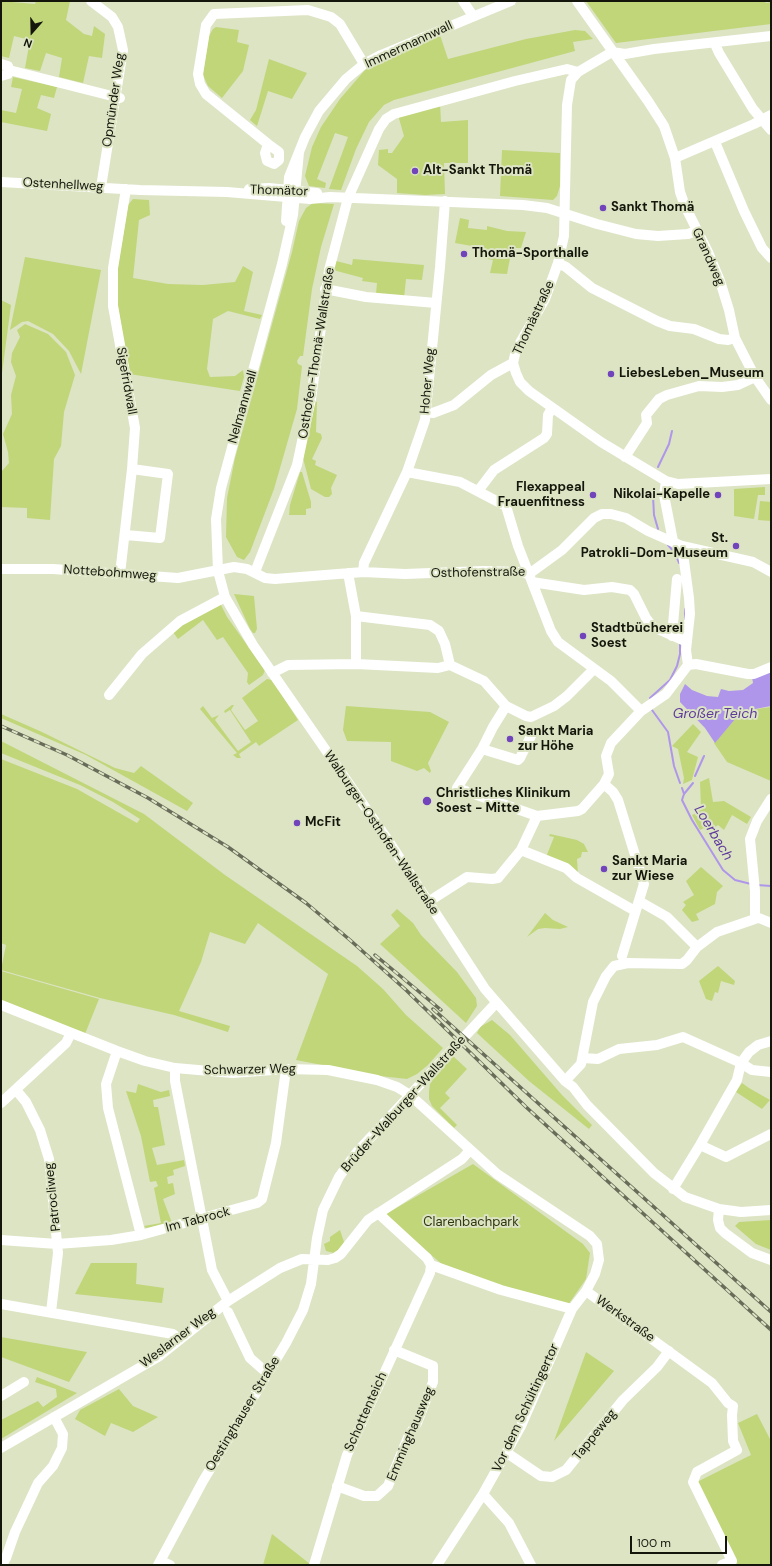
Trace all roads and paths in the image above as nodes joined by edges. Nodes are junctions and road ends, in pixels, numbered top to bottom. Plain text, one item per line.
1 (91, 1) edge
2 (463, 1) edge
3 (510, 1) edge
4 (577, 1) edge
5 (474, 16) junction
6 (771, 36) edge
7 (715, 44) junction
8 (612, 52) junction
9 (364, 64) junction
10 (4, 70) edge
11 (578, 72) junction
12 (118, 97) junction
13 (771, 115) edge
14 (762, 120) junction
15 (771, 130) edge
16 (715, 142) junction
17 (268, 144) dead end
18 (675, 158) junction
19 (1, 182) edge
20 (101, 187) junction
21 (126, 189) junction
22 (291, 194) junction
23 (348, 198) junction
24 (445, 201) junction
25 (564, 212) junction
26 (696, 231) junction
27 (771, 258) edge
28 (558, 263) junction
29 (325, 289) junction
30 (436, 304) junction
31 (735, 338) junction
32 (513, 363) junction
33 (755, 377) junction
34 (771, 400) edge
35 (552, 408) junction
36 (426, 412) junction
37 (625, 457) junction
38 (132, 469) junction
39 (407, 472) junction
40 (771, 479) edge
41 (666, 481) junction
42 (478, 490) junction
43 (126, 535) junction
44 (677, 544) junction
45 (1, 569) edge
46 (218, 571) junction
47 (251, 571) junction
48 (363, 572) junction
49 (771, 572) edge
50 (348, 573) junction
51 (120, 574) junction
52 (530, 578) junction
53 (677, 579) dead end
54 (225, 597) junction
55 (356, 616) junction
56 (672, 636) junction
57 (687, 642) junction
58 (356, 664) junction
59 (450, 665) junction
60 (692, 665) junction
61 (771, 667) edge
62 (594, 669) junction
63 (272, 673) junction
64 (110, 695) dead end
65 (506, 706) junction
66 (641, 710) junction
67 (532, 734) dead end
68 (482, 749) junction
69 (604, 784) junction
70 (771, 799) edge
71 (538, 816) junction
72 (521, 850) junction
73 (639, 901) junction
74 (428, 902) junction
75 (635, 911) junction
76 (755, 919) junction
77 (771, 923) edge
78 (697, 947) junction
79 (622, 956) dead end
80 (496, 1003) junction
81 (1, 1005) edge
82 (71, 1033) junction
83 (771, 1041) edge
84 (117, 1052) junction
85 (583, 1058) junction
86 (741, 1063) junction
87 (175, 1068) junction
88 (286, 1069) junction
89 (771, 1072) edge
90 (565, 1081) junction
91 (16, 1090) junction
92 (410, 1095) junction
93 (1, 1103) edge
94 (771, 1134) edge
95 (700, 1145) junction
96 (470, 1150) junction
97 (673, 1189) junction
98 (719, 1209) junction
99 (771, 1210) edge
100 (378, 1213) junction
101 (203, 1219) junction
102 (141, 1235) junction
103 (1, 1240) edge
104 (57, 1244) junction
105 (314, 1260) junction
106 (771, 1260) edge
107 (431, 1264) junction
108 (586, 1291) junction
109 (228, 1301) junction
110 (1, 1304) edge
111 (572, 1309) junction
112 (51, 1312) junction
113 (228, 1312) dead end
114 (179, 1339) junction
115 (394, 1350) junction
116 (669, 1351) junction
117 (267, 1373) junction
118 (24, 1382) dead end
119 (1, 1396) edge
120 (54, 1417) junction
121 (1, 1448) edge
122 (507, 1453) junction
123 (336, 1486) junction
124 (483, 1494) junction
125 (159, 1563) edge
126 (2, 1565) edge
127 (170, 1565) edge
128 (314, 1565) edge
129 (437, 1565) edge
130 (530, 1565) edge
131 (722, 1565) edge

1 - 12 street, Opmünder Weg
2 - 5 street
3 - 5 street, Immermannwall
4 - 8 street, Grandweg
5 - 9 street, Immermannwall
6 - 7 street
7 - 8 street
7 - 14 street
8 - 11 street
8 - 18 street, Grandweg
9 - 17 street
9 - 22 street, Immermannwall
10 - 12 street
11 - 23 street, Osthofen-Thomä-Wallstraße
11 - 25 street, Thomästraße
12 - 20 street, Opmünder Weg
13 - 14 street
14 - 15 street
14 - 16 street
16 - 18 street
16 - 27 street
18 - 26 street, Grandweg
19 - 20 street, Ostenhellweg
20 - 21 street, Ostenhellweg
21 - 22 street, Thomätor
21 - 38 street, Sigefridwall
22 - 23 street, Thomätor
22 - 46 street, Nelmannwall
23 - 24 street
23 - 29 street, Osthofen-Thomä-Wallstraße
24 - 25 street
24 - 30 street, Hoher Weg
25 - 26 street
25 - 28 street, Thomästraße
26 - 31 street, Grandweg
28 - 31 street
28 - 32 street, Thomästraße
29 - 30 street
29 - 47 street, Osthofen-Thomä-Wallstraße
30 - 36 street, Hoher Weg
31 - 33 street, Grandweg
32 - 35 street, Thomästraße
32 - 36 street
33 - 34 street, Grandweg
33 - 37 street
35 - 37 street, Thomästraße
35 - 42 street
36 - 39 street, Hoher Weg
37 - 41 street, Thomästraße
38 - 43 street, Sigefridwall
38 - 43 street
39 - 42 street
39 - 48 street, Hoher Weg
40 - 41 street, Thomästraße
41 - 44 street
42 - 52 street
43 - 51 street, Sigefridwall
44 - 49 street, Osthofenstraße
44 - 52 street, Osthofenstraße
44 - 57 street
45 - 51 street, Nottebohmweg
46 - 47 street, Nottebohmweg
46 - 51 street, Nottebohmweg
46 - 54 street, Walburger-Osthofen-Wallstraße
47 - 50 street, Osthofenstraße
48 - 50 street, Osthofenstraße
48 - 52 street, Osthofenstraße
50 - 55 street
52 - 56 street
52 - 62 street
53 - 56 street
54 - 63 street, Walburger-Osthofen-Wallstraße
54 - 64 street
55 - 58 street
55 - 59 street
56 - 57 street
57 - 60 street
58 - 59 street
58 - 63 street
59 - 65 street
60 - 61 street
60 - 66 street
62 - 65 street
62 - 66 street
63 - 74 street, Walburger-Osthofen-Wallstraße
65 - 68 street
66 - 69 street
67 - 68 street
68 - 71 street
69 - 71 street
69 - 73 street
70 - 76 street
71 - 72 street
72 - 74 street
72 - 75 street
73 - 75 street
73 - 78 street
74 - 80 street, Walburger-Osthofen-Wallstraße
75 - 79 street
76 - 77 street
76 - 78 street
78 - 85 street
80 - 90 street, Walburger-Osthofen-Wallstraße
80 - 92 street, Brüder-Walburger-Wallstraße
81 - 82 street, Schwarzer Weg
82 - 84 street, Schwarzer Weg
82 - 91 street
83 - 86 street
84 - 87 street, Schwarzer Weg
84 - 102 street
85 - 86 street
85 - 90 street
86 - 89 street
86 - 95 street
87 - 88 street, Schwarzer Weg
87 - 101 street
88 - 92 street, Schwarzer Weg
88 - 101 street, Im Tabrock
90 - 97 street
91 - 93 street
91 - 104 street, Patrocliweg
92 - 96 street, Werkstraße
92 - 105 street, Brüder-Walburger-Wallstraße
94 - 95 street
95 - 97 street
96 - 100 street, Weslarner Weg
96 - 108 street, Werkstraße
97 - 98 street
98 - 99 street
98 - 106 street
100 - 105 street, Weslarner Weg
100 - 107 street
101 - 102 street, Im Tabrock
101 - 109 street
102 - 104 street, Im Tabrock
103 - 104 street, Im Tabrock
104 - 112 street, Patrocliweg
105 - 109 street, Weslarner Weg
105 - 117 street, Oestinghauser Straße
107 - 111 street
107 - 115 street, Schottenteich
108 - 111 street, Vor dem Schültingertor
108 - 116 street, Werkstraße
109 - 114 street, Weslarner Weg
110 - 112 street
111 - 122 street, Vor dem Schültingertor
112 - 114 street
113 - 117 street
114 - 120 street, Weslarner Weg
115 - 123 street, Schottenteich
115 - 123 street, Emminghausweg
116 - 122 street, Tappeweg
116 - 131 street, Werkstraße
117 - 125 street, Oestinghauser Straße
118 - 119 street
120 - 121 street, Weslarner Weg
120 - 126 street
122 - 124 street, Vor dem Schültingertor
123 - 128 street, Schottenteich
124 - 129 street, Vor dem Schültingertor
124 - 130 street
125 - 127 street

